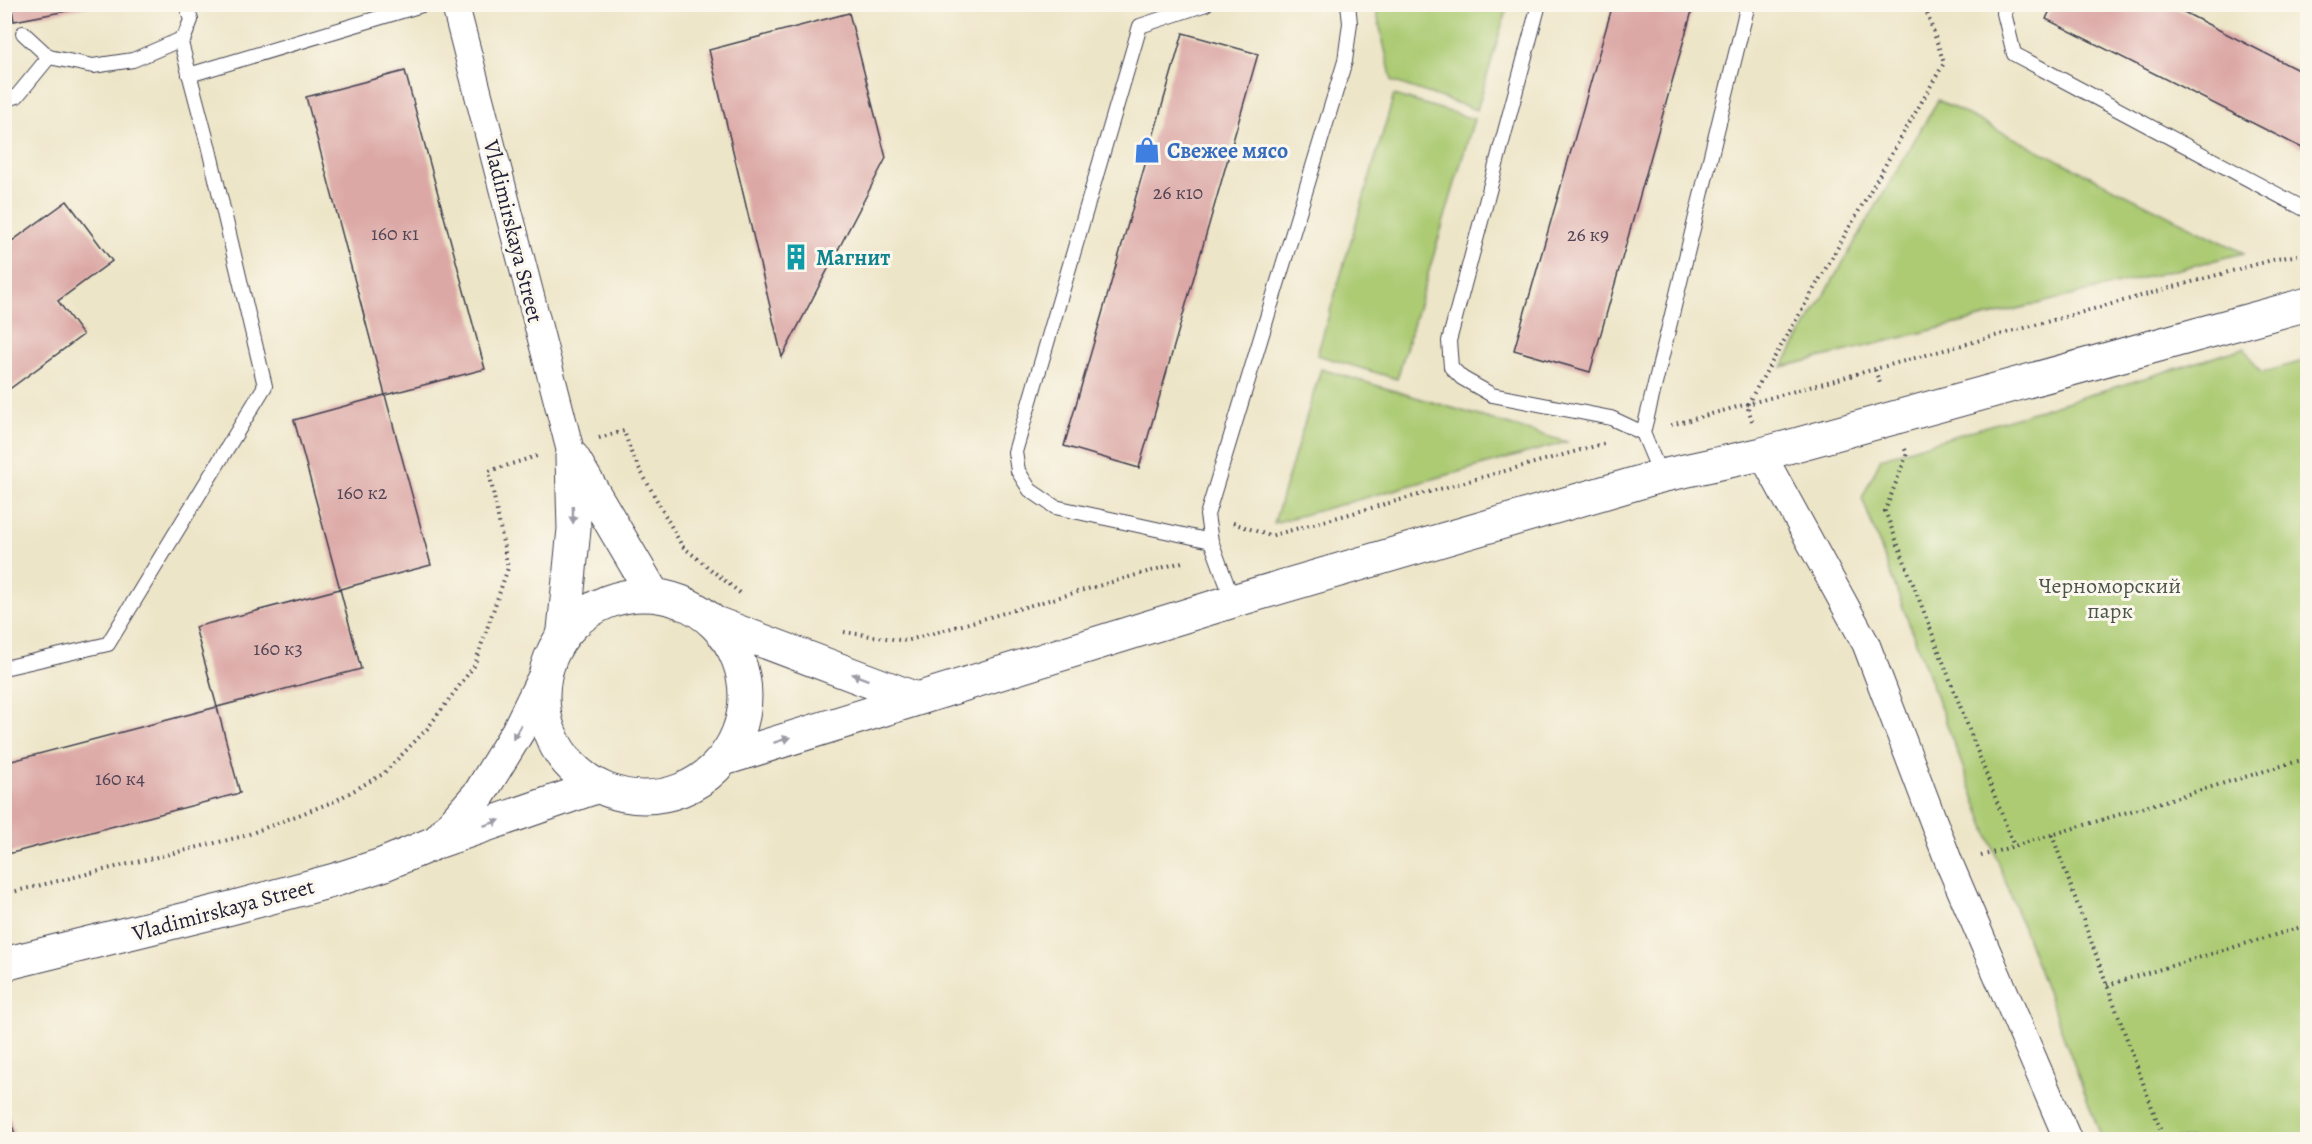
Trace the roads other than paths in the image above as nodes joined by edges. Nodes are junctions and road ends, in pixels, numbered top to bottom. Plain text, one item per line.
1 (186, 4) edge
2 (425, 4) edge
3 (455, 4) edge
4 (1206, 4) edge
5 (1348, 4) edge
6 (1539, 4) edge
7 (1748, 4) edge
8 (2008, 4) edge
9 (23, 33) dead end
10 (180, 39) junction
11 (49, 57) junction
12 (189, 75) junction
13 (4, 100) edge
14 (2307, 210) edge
15 (2307, 304) edge
16 (1643, 433) junction
17 (1762, 454) junction
18 (572, 457) junction
19 (1661, 476) junction
20 (1211, 541) junction
21 (653, 594) junction
22 (1233, 601) junction
23 (718, 624) junction
24 (564, 630) junction
25 (4, 668) edge
26 (543, 680) junction
27 (914, 698) junction
28 (727, 758) junction
29 (596, 787) junction
30 (437, 842) junction
31 (4, 964) edge
32 (2068, 1140) edge

1 - 10 lane
2 - 12 lane
3 - 18 street, Vladimirskaya Street
4 - 20 lane
5 - 20 lane
6 - 16 lane
7 - 16 lane
8 - 14 lane
9 - 11 lane
10 - 11 lane
10 - 12 lane
11 - 13 lane
12 - 25 lane
15 - 17 street
16 - 19 lane
17 - 19 street
17 - 32 street
18 - 21 street, Vladimirskaya Street
18 -> 24 street, Vladimirskaya Street
19 - 22 street
20 - 22 lane
21 - 23 street
21 - 24 street
22 - 27 street
27 -> 23 street
23 - 28 street
24 - 26 street
26 - 29 street
26 -> 30 street, Vladimirskaya Street
28 -> 27 street
28 - 29 street
30 -> 29 street, Vladimirskaya Street
30 - 31 street, Vladimirskaya Street

